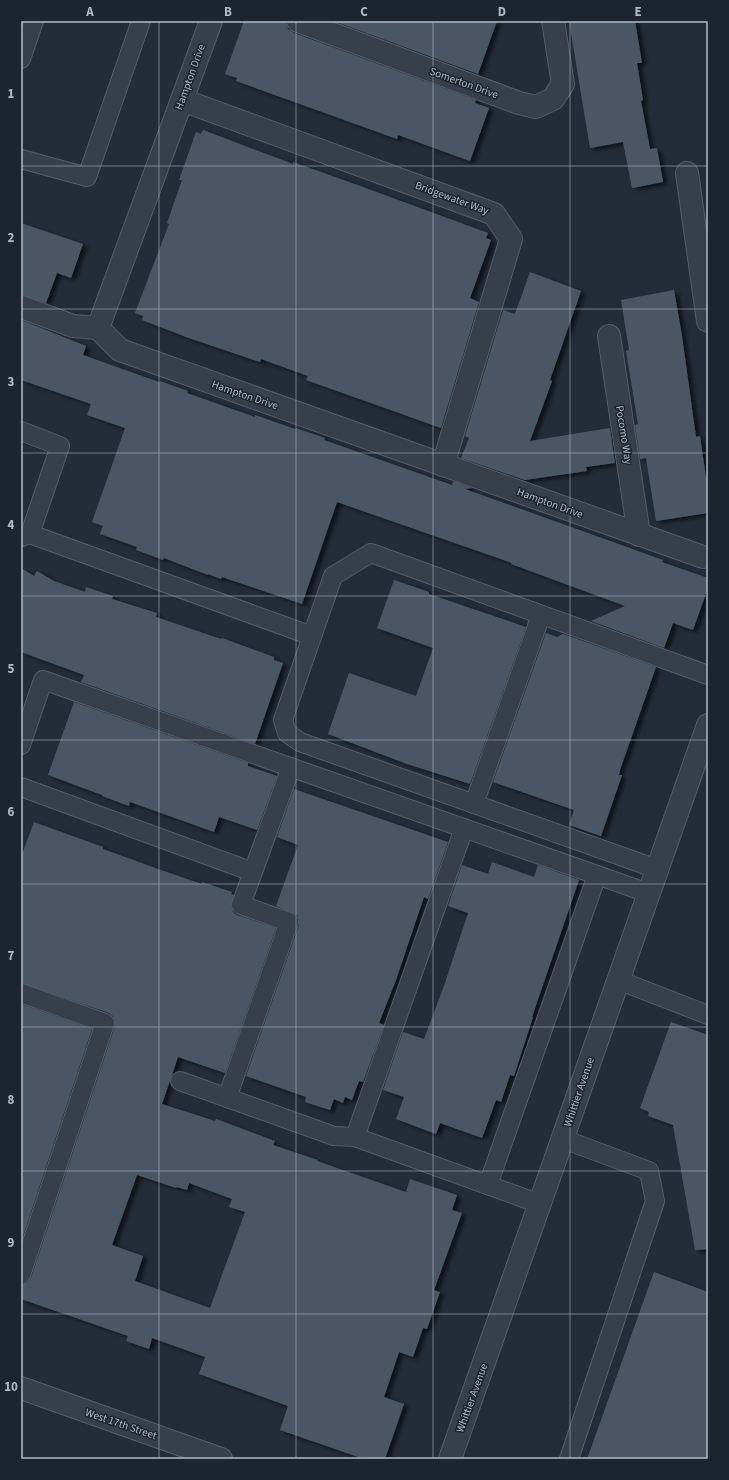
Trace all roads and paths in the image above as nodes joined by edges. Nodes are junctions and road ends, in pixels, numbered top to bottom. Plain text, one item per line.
1 (34, 21) edge
2 (210, 21) edge
3 (298, 21) edge
4 (553, 21) edge
5 (137, 22) edge
6 (21, 59) edge
7 (182, 100) junction
8 (21, 159) edge
9 (687, 172) dead end
10 (21, 308) edge
11 (708, 320) edge
12 (98, 328) junction
13 (609, 336) dead end
14 (21, 431) edge
15 (443, 464) junction
16 (25, 535) edge
17 (639, 535) junction
18 (706, 558) edge
19 (541, 615) junction
20 (312, 636) junction
21 (708, 675) edge
22 (708, 725) edge
23 (21, 745) edge
24 (291, 767) junction
25 (21, 787) edge
26 (474, 804) junction
27 (464, 828) junction
28 (657, 869) junction
29 (253, 872) junction
30 (597, 875) junction
31 (648, 893) junction
32 (618, 980) junction
33 (21, 993) edge
34 (708, 1014) edge
35 (180, 1081) dead end
36 (227, 1098) junction
37 (355, 1137) junction
38 (563, 1139) junction
39 (488, 1185) junction
40 (540, 1204) junction
41 (21, 1275) edge
42 (21, 1388) edge
43 (221, 1459) edge
44 (450, 1459) edge
45 (569, 1459) edge

1 - 6 lane
2 - 7 street, Hampton Drive
3 - 4 street, Somerton Drive
5 - 8 lane
7 - 12 street, Hampton Drive
7 - 15 street, Bridgewater Way
9 - 11 street
10 - 12 street
12 - 15 street, Hampton Drive
13 - 17 street, Pocomo Way
14 - 16 lane
15 - 17 street, Hampton Drive
16 - 20 lane
17 - 18 street, Hampton Drive
19 - 20 lane
19 - 21 lane
19 - 26 lane
20 - 26 lane
22 - 28 street, Whittier Avenue
23 - 24 lane
24 - 27 lane
24 - 29 lane
25 - 29 lane
26 - 28 lane
27 - 30 lane
27 - 37 lane
28 - 31 street, Whittier Avenue
29 - 36 lane
30 - 31 lane
30 - 39 lane
31 - 32 street, Whittier Avenue
32 - 34 lane
32 - 38 street, Whittier Avenue
33 - 41 lane
35 - 36 lane
36 - 37 lane
37 - 39 lane
38 - 40 street, Whittier Avenue
38 - 45 lane
39 - 40 lane
40 - 44 street, Whittier Avenue
42 - 43 street, West 17th Street

